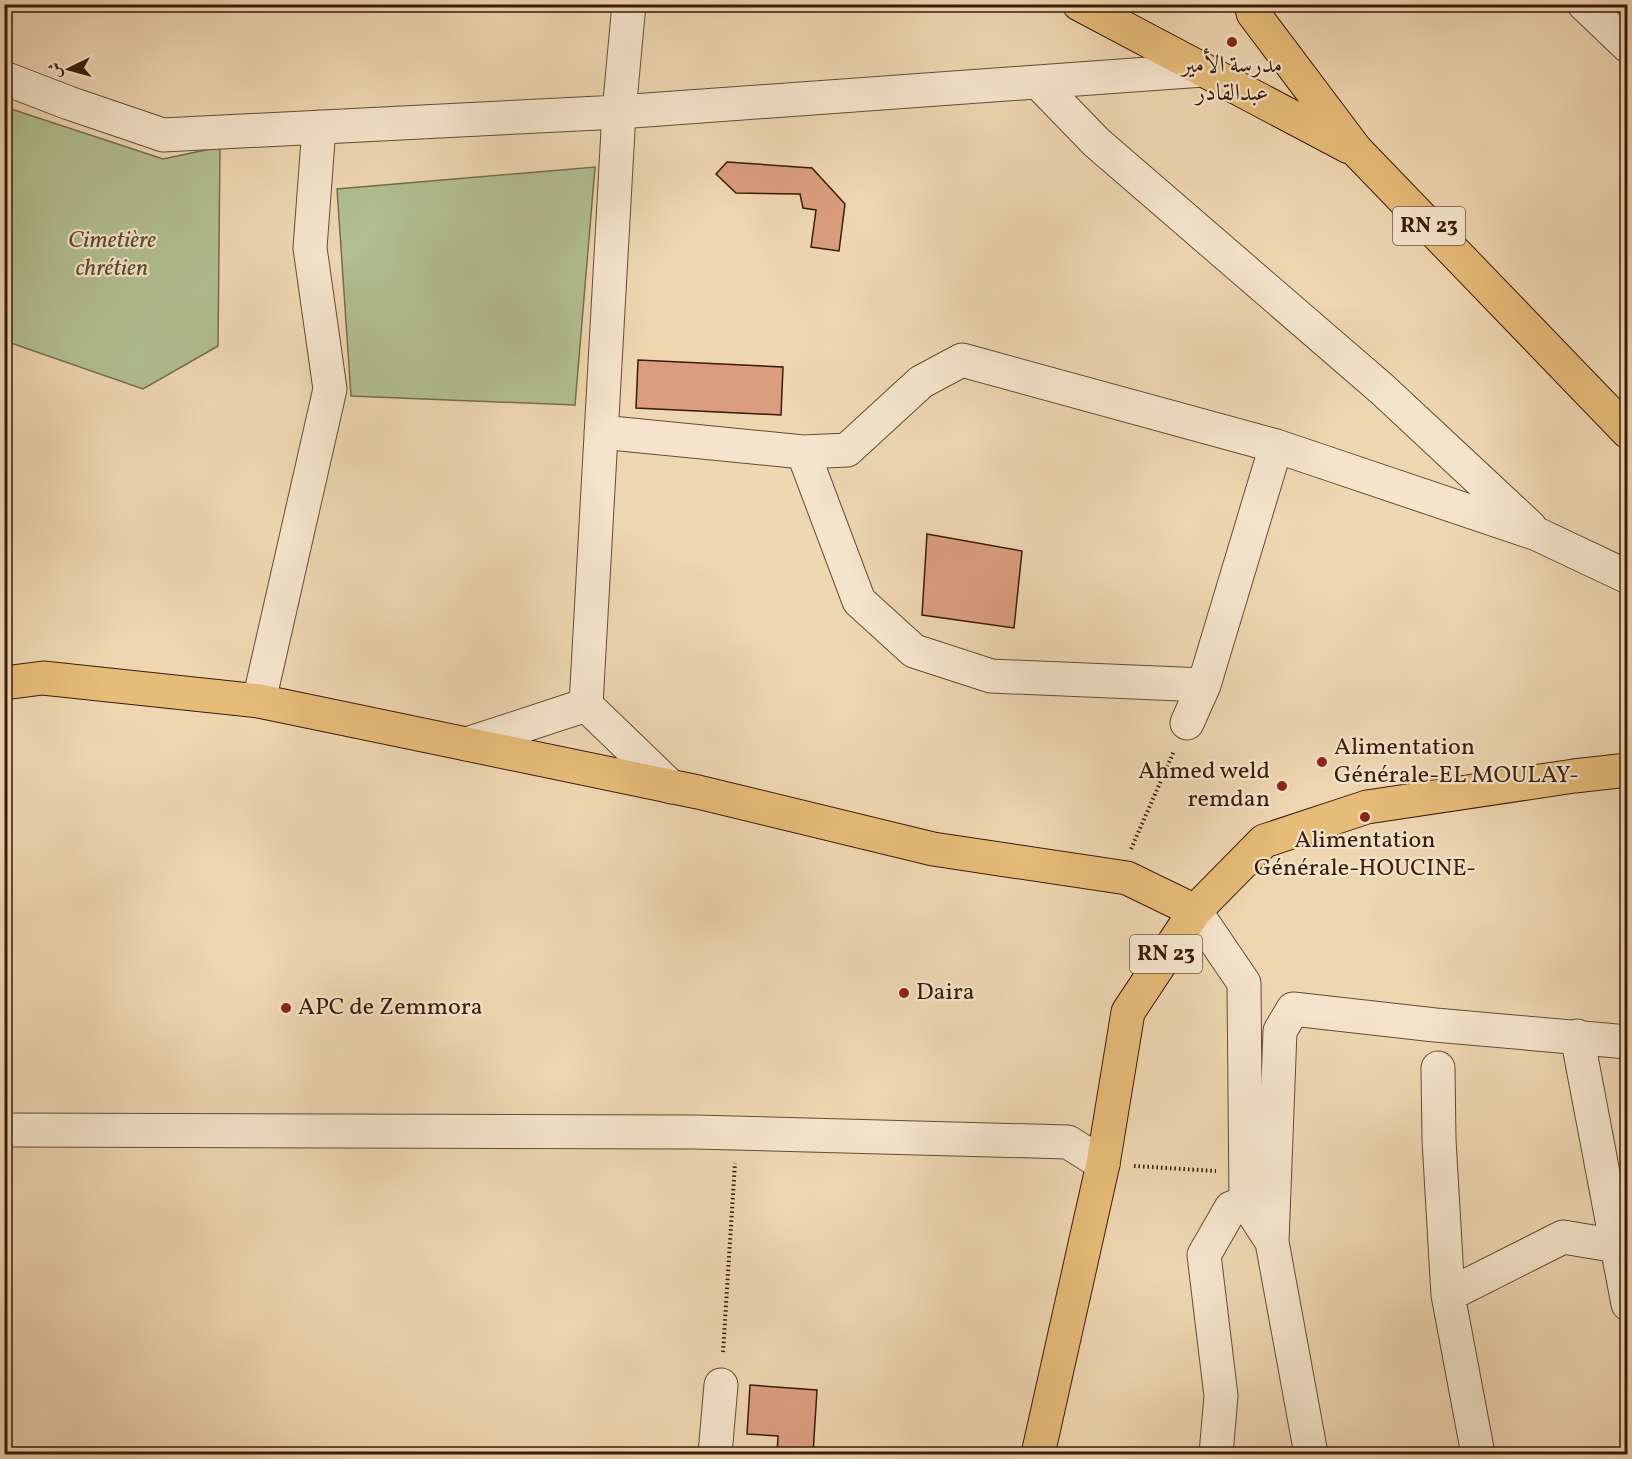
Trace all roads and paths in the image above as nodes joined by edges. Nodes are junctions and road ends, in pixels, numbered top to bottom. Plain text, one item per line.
1 (629, 4) edge
2 (1079, 4) edge
3 (1251, 4) edge
4 (1584, 4) edge
5 (1628, 46) edge
6 (1203, 70) junction
7 (4, 78) edge
8 (1038, 82) junction
9 (619, 112) junction
10 (319, 127) junction
11 (1356, 150) junction
12 (602, 432) junction
13 (1628, 432) edge
14 (1276, 446) junction
15 (803, 452) junction
16 (1537, 534) junction
17 (1628, 577) edge
18 (4, 669) edge
19 (43, 678) junction
20 (4, 683) edge
21 (1204, 685) junction
22 (259, 701) junction
23 (586, 705) junction
24 (1187, 723) joint
25 (466, 744) junction
26 (1628, 770) edge
27 (671, 787) junction
28 (1118, 877) junction
29 (1195, 911) junction
30 (1577, 1036) junction
31 (1628, 1042) edge
32 (1438, 1068) dead end
33 (4, 1130) edge
34 (737, 1133) junction
35 (1103, 1164) junction
36 (1223, 1171) dead end
37 (1246, 1202) junction
38 (1272, 1242) junction
39 (1622, 1246) edge
40 (1448, 1295) junction
41 (1628, 1304) edge
42 (723, 1352) dead end
43 (721, 1385) dead end
44 (715, 1455) edge
45 (1038, 1455) edge
46 (1216, 1455) edge
47 (1311, 1455) edge
48 (1478, 1455) edge

1 - 9 street
2 - 6 main road
3 - 11 main road, RN 23
4 - 5 street
6 - 8 street
6 - 11 main road
7 - 10 street
8 - 9 street
8 - 16 street
9 - 10 street
9 - 12 street
10 - 22 street
11 - 13 main road, RN 23
12 - 15 street
12 - 23 street
14 - 15 street
14 - 16 street
14 - 21 street
15 - 21 street
16 - 17 street
18 - 19 street
19 - 20 main road
19 - 22 main road
21 - 24 street
22 - 25 main road
23 - 25 street
23 - 27 street
24 - 28 path
25 - 27 main road
26 - 29 main road, RN 23
27 - 28 main road
28 - 29 main road
29 - 35 main road, RN 23
29 - 37 street
30 - 31 street
30 - 38 street
30 - 39 street
32 - 40 street
33 - 34 street
34 - 35 street
34 - 42 path
35 - 36 path
35 - 45 main road, RN 23
37 - 38 street
37 - 46 street
38 - 47 street
39 - 40 street
39 - 41 street
40 - 48 street
43 - 44 street

